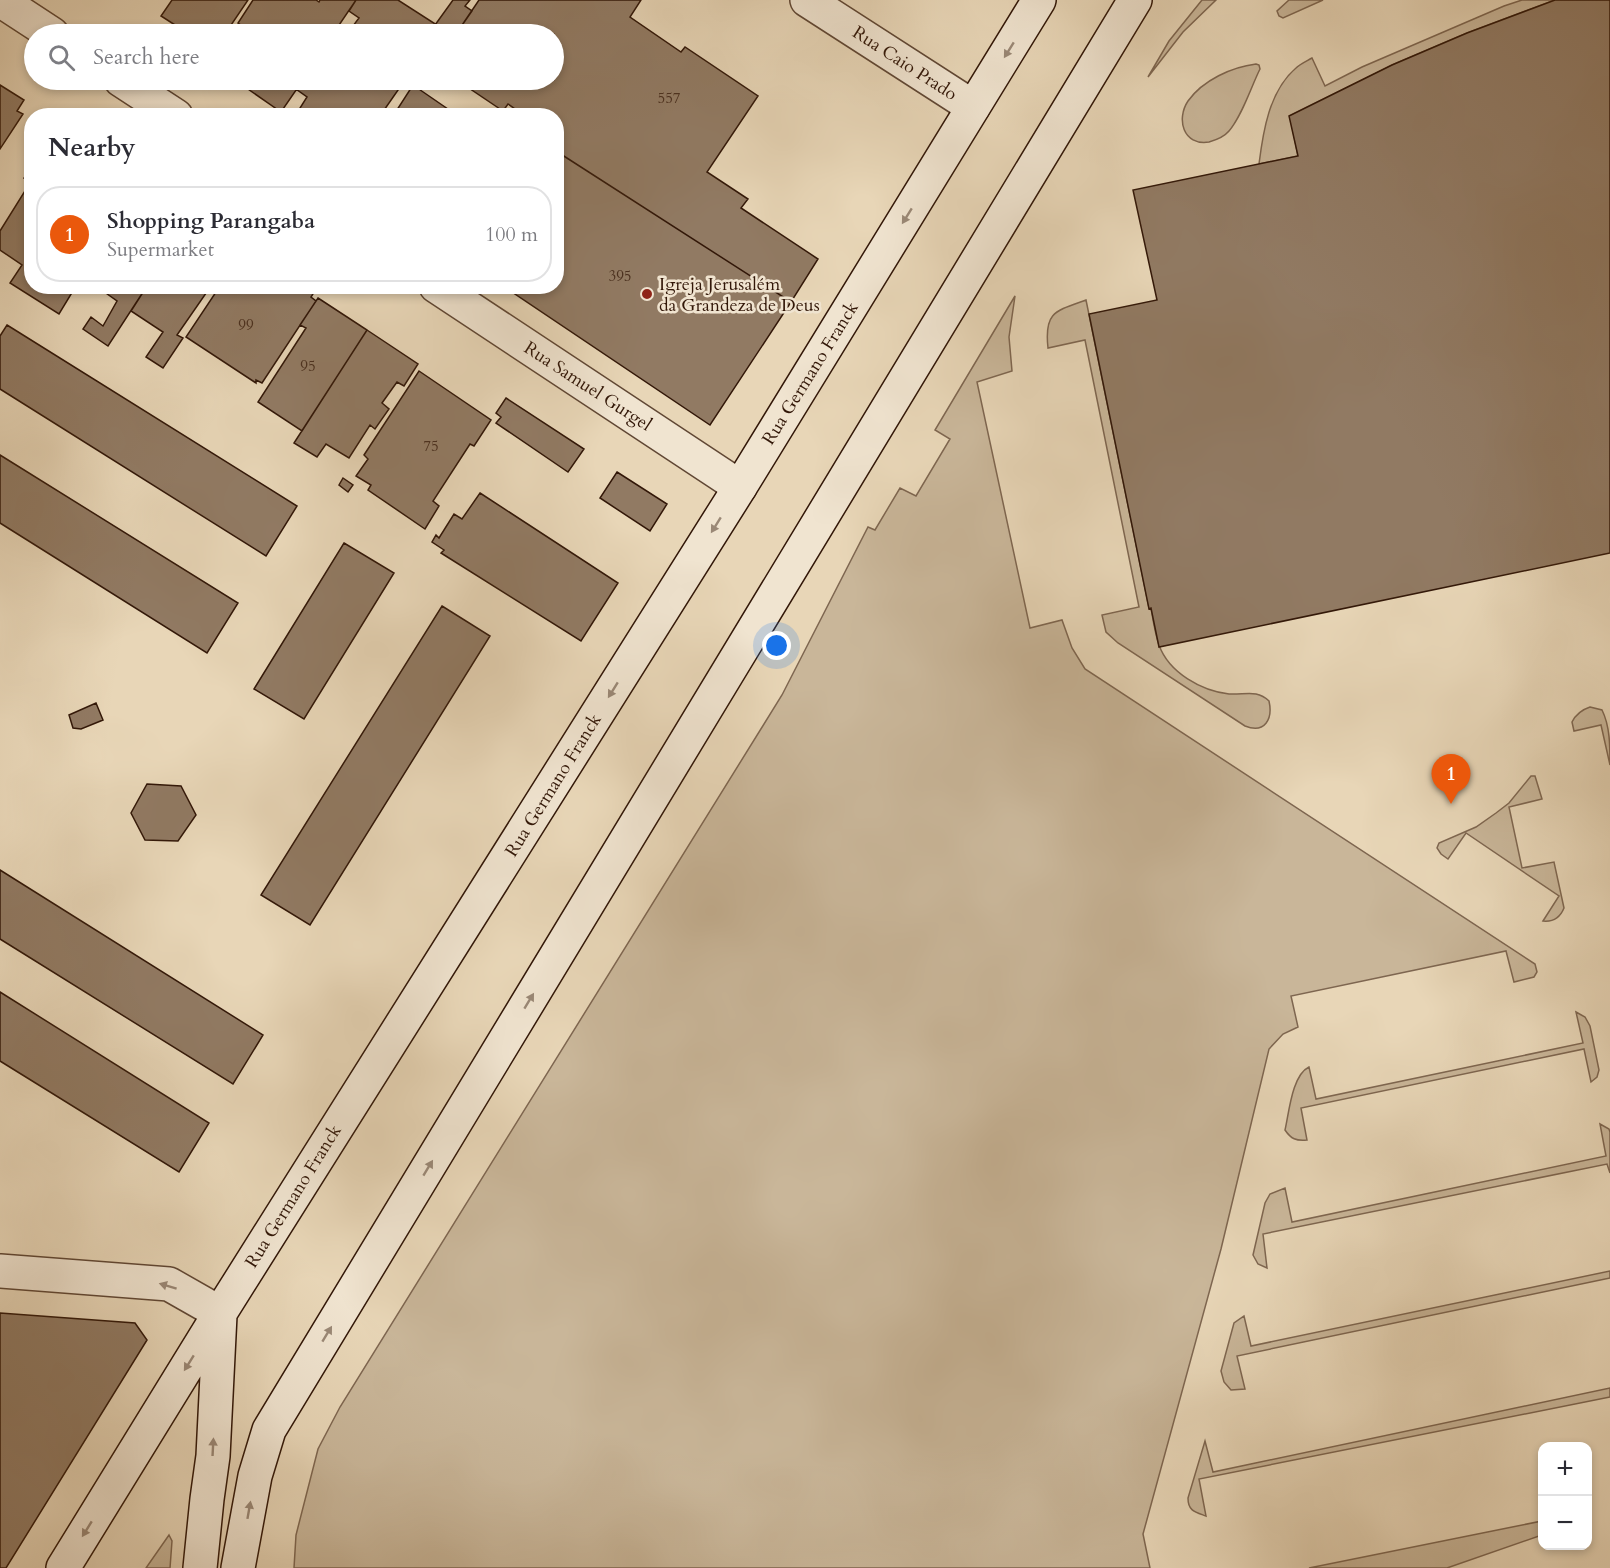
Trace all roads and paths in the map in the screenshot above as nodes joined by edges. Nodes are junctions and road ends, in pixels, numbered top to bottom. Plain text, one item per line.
1 (0, 0) edge
2 (807, 0) edge
3 (1040, 0) edge
4 (1135, 0) edge
5 (37, 24) edge
6 (136, 90) edge
7 (164, 108) edge
8 (974, 108) junction
9 (448, 294) edge
10 (740, 487) junction
11 (0, 1271) edge
12 (220, 1313) junction
13 (63, 1568) edge
14 (200, 1568) edge
15 (238, 1568) edge

1 - 5 main road
2 - 8 main road, Rua Caio Prado
3 -> 8 main road, Rua Germano Franck
15 -> 4 main road
6 - 7 main road
8 -> 10 main road, Rua Germano Franck
9 - 10 main road, Rua Samuel Gurgel
10 -> 12 main road, Rua Germano Franck
12 -> 11 main road
12 -> 13 main road, Rua Germano Franck
14 -> 12 main road

